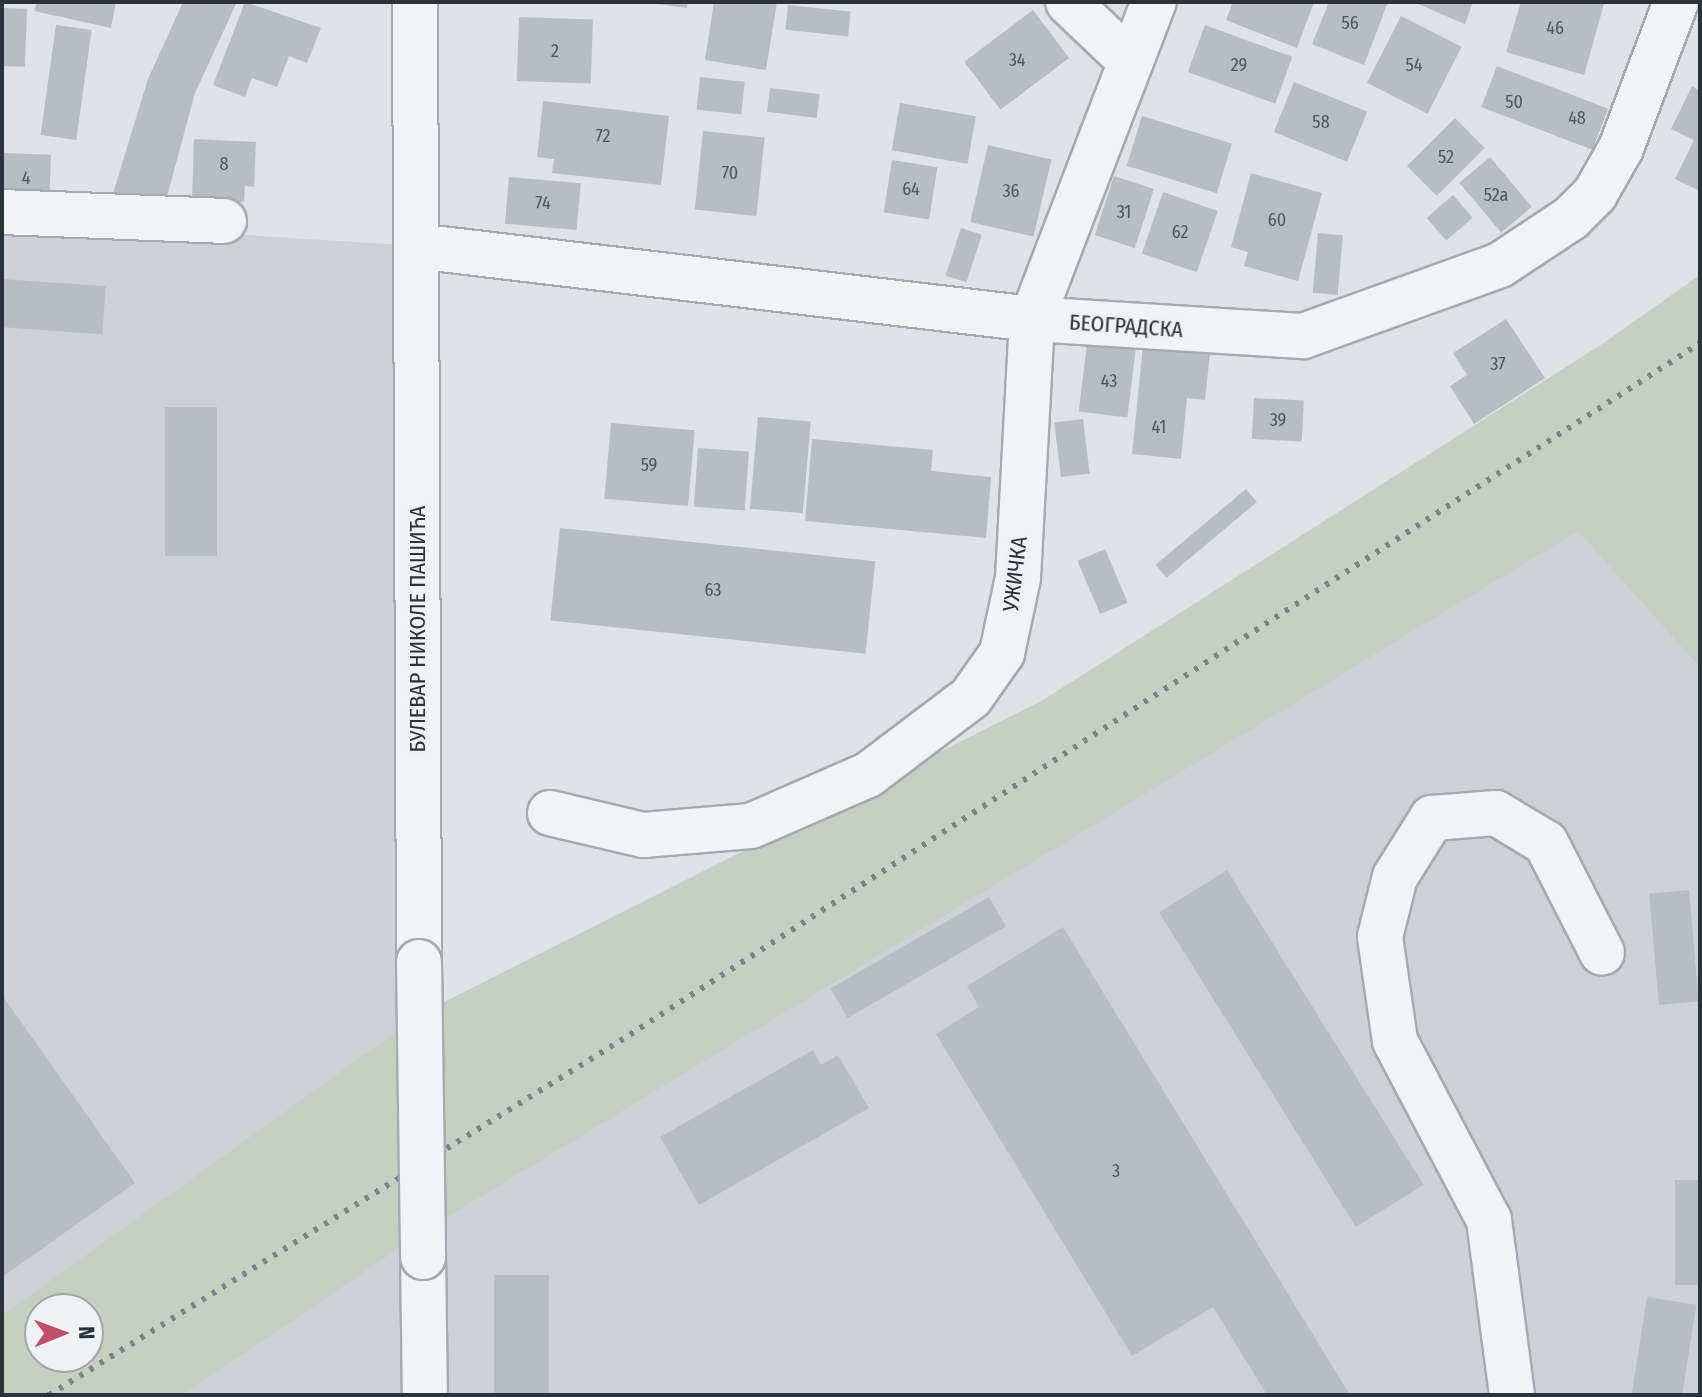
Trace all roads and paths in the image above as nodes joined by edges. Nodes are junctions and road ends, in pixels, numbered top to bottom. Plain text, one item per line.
1 (415, 2) edge
2 (1068, 2) edge
3 (1154, 2) edge
4 (1676, 2) edge
5 (1130, 61) junction
6 (2, 212) edge
7 (224, 221) dead end
8 (416, 246) junction
9 (1032, 319) junction
10 (550, 813) dead end
11 (1602, 953) dead end
12 (425, 1395) edge
13 (1512, 1395) edge

1 - 8 street, БУЛЕВАР НИКОЛЕ ПАШИЋА
2 - 5 street
3 - 5 street, УЖИЧКА
4 - 9 street, БЕОГРАДСКА
5 - 9 street, УЖИЧКА
6 - 7 street
8 - 9 street, БЕОГРАДСКА
8 - 12 street, БУЛЕВАР НИКОЛЕ ПАШИЋА, bridge
9 - 10 street, УЖИЧКА
11 - 13 street

